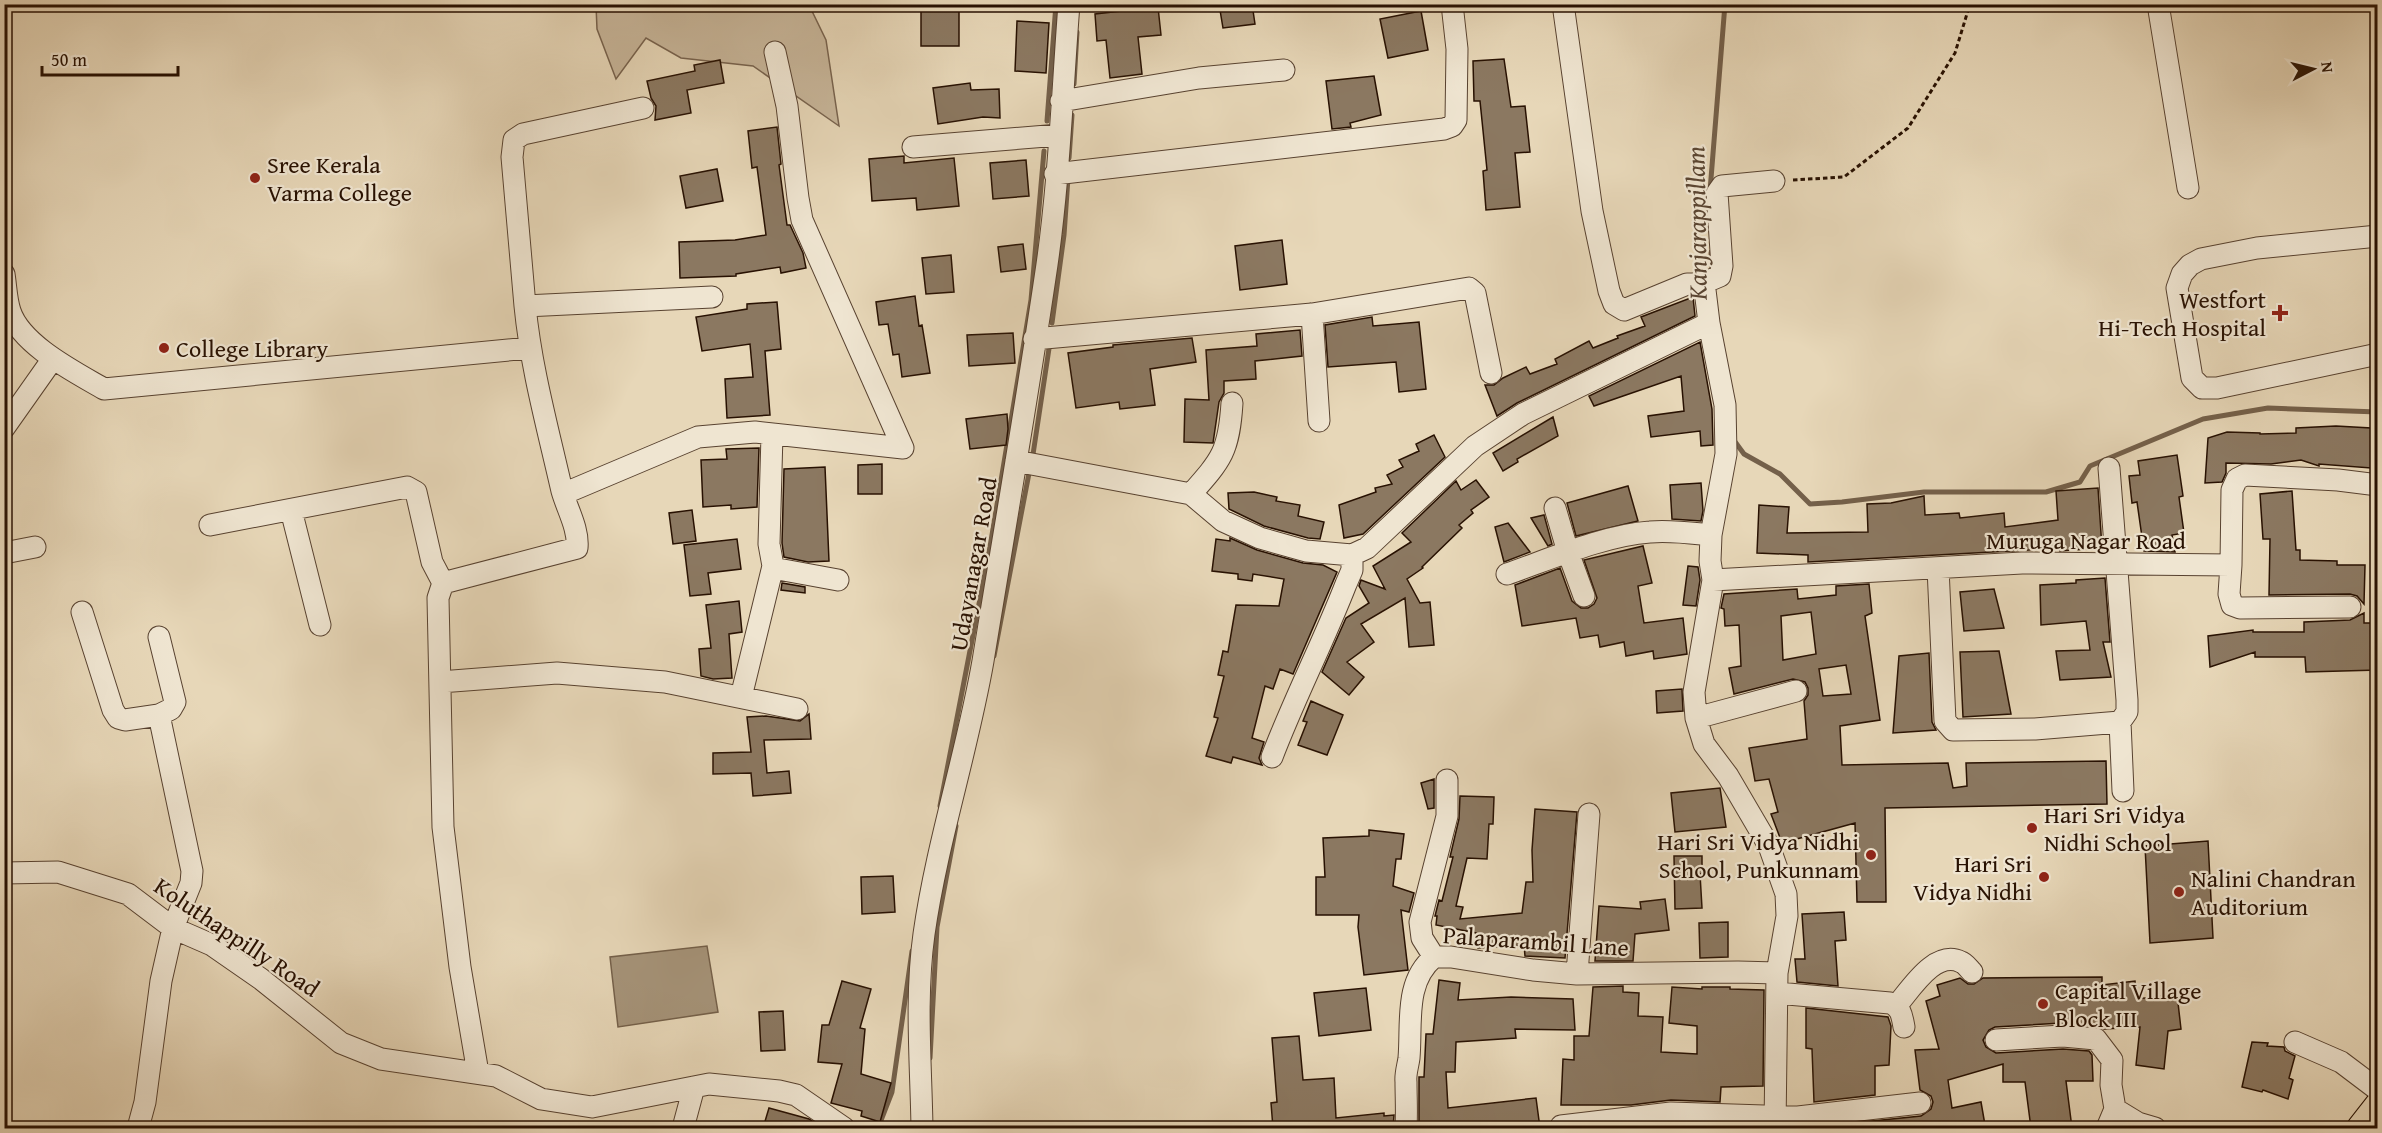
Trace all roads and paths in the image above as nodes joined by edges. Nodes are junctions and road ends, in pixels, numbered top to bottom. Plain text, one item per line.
1 (1069, 4) edge
2 (1452, 4) edge
3 (1563, 4) edge
4 (1970, 4) edge
5 (2158, 4) edge
6 (775, 52) dead end
7 (1284, 70) dead end
8 (1061, 101) junction
9 (643, 108) dead end
10 (1059, 135) junction
11 (913, 147) dead end
12 (1056, 174) junction
13 (1774, 181) joint
14 (2188, 188) dead end
15 (2378, 236) edge
16 (4, 274) edge
17 (1710, 281) junction
18 (712, 297) dead end
19 (525, 306) junction
20 (1312, 314) junction
21 (1710, 323) junction
22 (1034, 339) junction
23 (529, 348) junction
24 (2378, 354) edge
25 (52, 360) junction
26 (1491, 373) dead end
27 (1232, 403) dead end
28 (1319, 421) dead end
29 (4, 428) edge
30 (772, 434) junction
31 (1016, 461) junction
32 (2109, 468) dead end
33 (2378, 485) edge
34 (563, 494) junction
35 (1191, 494) junction
36 (1555, 508) dead end
37 (291, 510) junction
38 (210, 525) dead end
39 (1711, 535) junction
40 (35, 547) dead end
41 (1568, 552) junction
42 (4, 553) edge
43 (1352, 555) junction
44 (2118, 564) junction
45 (773, 566) junction
46 (2231, 566) junction
47 (1938, 568) junction
48 (1507, 574) dead end
49 (838, 580) dead end
50 (1713, 580) junction
51 (443, 583) junction
52 (1584, 596) dead end
53 (2350, 607) dead end
54 (82, 612) dead end
55 (320, 625) dead end
56 (159, 637) dead end
57 (440, 682) junction
58 (1796, 691) dead end
59 (741, 697) junction
60 (797, 709) dead end
61 (159, 715) junction
62 (1696, 718) junction
63 (2120, 722) junction
64 (1272, 757) dead end
65 (1447, 780) dead end
66 (2123, 791) dead end
67 (1589, 814) dead end
68 (4, 873) edge
69 (173, 928) junction
70 (1434, 957) junction
71 (1972, 972) dead end
72 (1577, 974) junction
73 (1777, 983) junction
74 (1897, 1005) junction
75 (1904, 1027) dead end
76 (1996, 1040) dead end
77 (2295, 1042) dead end
78 (478, 1073) junction
79 (694, 1087) junction
80 (2378, 1090) edge
81 (1920, 1103) dead end
82 (2378, 1105) edge
83 (2115, 1109) junction
84 (1775, 1122) edge
85 (1561, 1126) dead end
86 (138, 1128) edge
87 (683, 1128) edge
88 (844, 1128) edge
89 (922, 1128) edge
90 (1407, 1128) edge
91 (2107, 1128) edge
92 (2155, 1128) edge
93 (2360, 1128) edge

1 - 8 street, Udayanagar Road
2 - 12 street
3 - 17 street
4 - 13 path
5 - 14 street
6 - 30 street
7 - 8 street
8 - 10 street, Udayanagar Road
9 - 19 street
10 - 11 street
10 - 12 street, Udayanagar Road
12 - 22 street, Udayanagar Road
13 - 17 street
15 - 24 street
16 - 25 street
17 - 21 street
18 - 19 street
19 - 23 street
20 - 22 street
20 - 26 street
20 - 28 street
21 - 39 street
21 - 43 street
22 - 31 street, Udayanagar Road
23 - 25 street
23 - 34 street
25 - 29 street
27 - 35 street
30 - 34 street
30 - 45 street
31 - 35 street
31 - 89 street, Udayanagar Road
32 - 44 street
33 - 46 street
34 - 51 street
35 - 43 street
36 - 41 street
37 - 38 street
37 - 51 street
37 - 55 street
39 - 41 street
39 - 50 street
40 - 42 street
41 - 48 street
41 - 52 street
43 - 64 street
44 - 46 street, Muruga Nagar Road
44 - 47 street, Muruga Nagar Road
44 - 63 street
45 - 49 street
45 - 59 street
46 - 53 street
47 - 50 street, Muruga Nagar Road
47 - 63 street
50 - 62 street
51 - 57 street
54 - 61 street
56 - 61 street
57 - 59 street
57 - 78 street
58 - 62 street
59 - 60 street
61 - 69 street
62 - 73 street
63 - 66 street
65 - 70 street
67 - 72 street
68 - 69 street, Koluthappilly Road
69 - 78 street, Koluthappilly Road
69 - 86 street
70 - 72 street, Palaparambil Lane
70 - 90 street, Palaparambil Lane
71 - 74 street
72 - 73 street, Palaparambil Lane
73 - 74 street, Palaparambil Lane
73 - 84 street
74 - 75 street
76 - 83 street
77 - 80 street
78 - 79 street, Koluthappilly Road
79 - 87 street
79 - 88 street, Koluthappilly Road
81 - 84 street
82 - 93 main road
83 - 91 street
83 - 92 street
84 - 85 street

